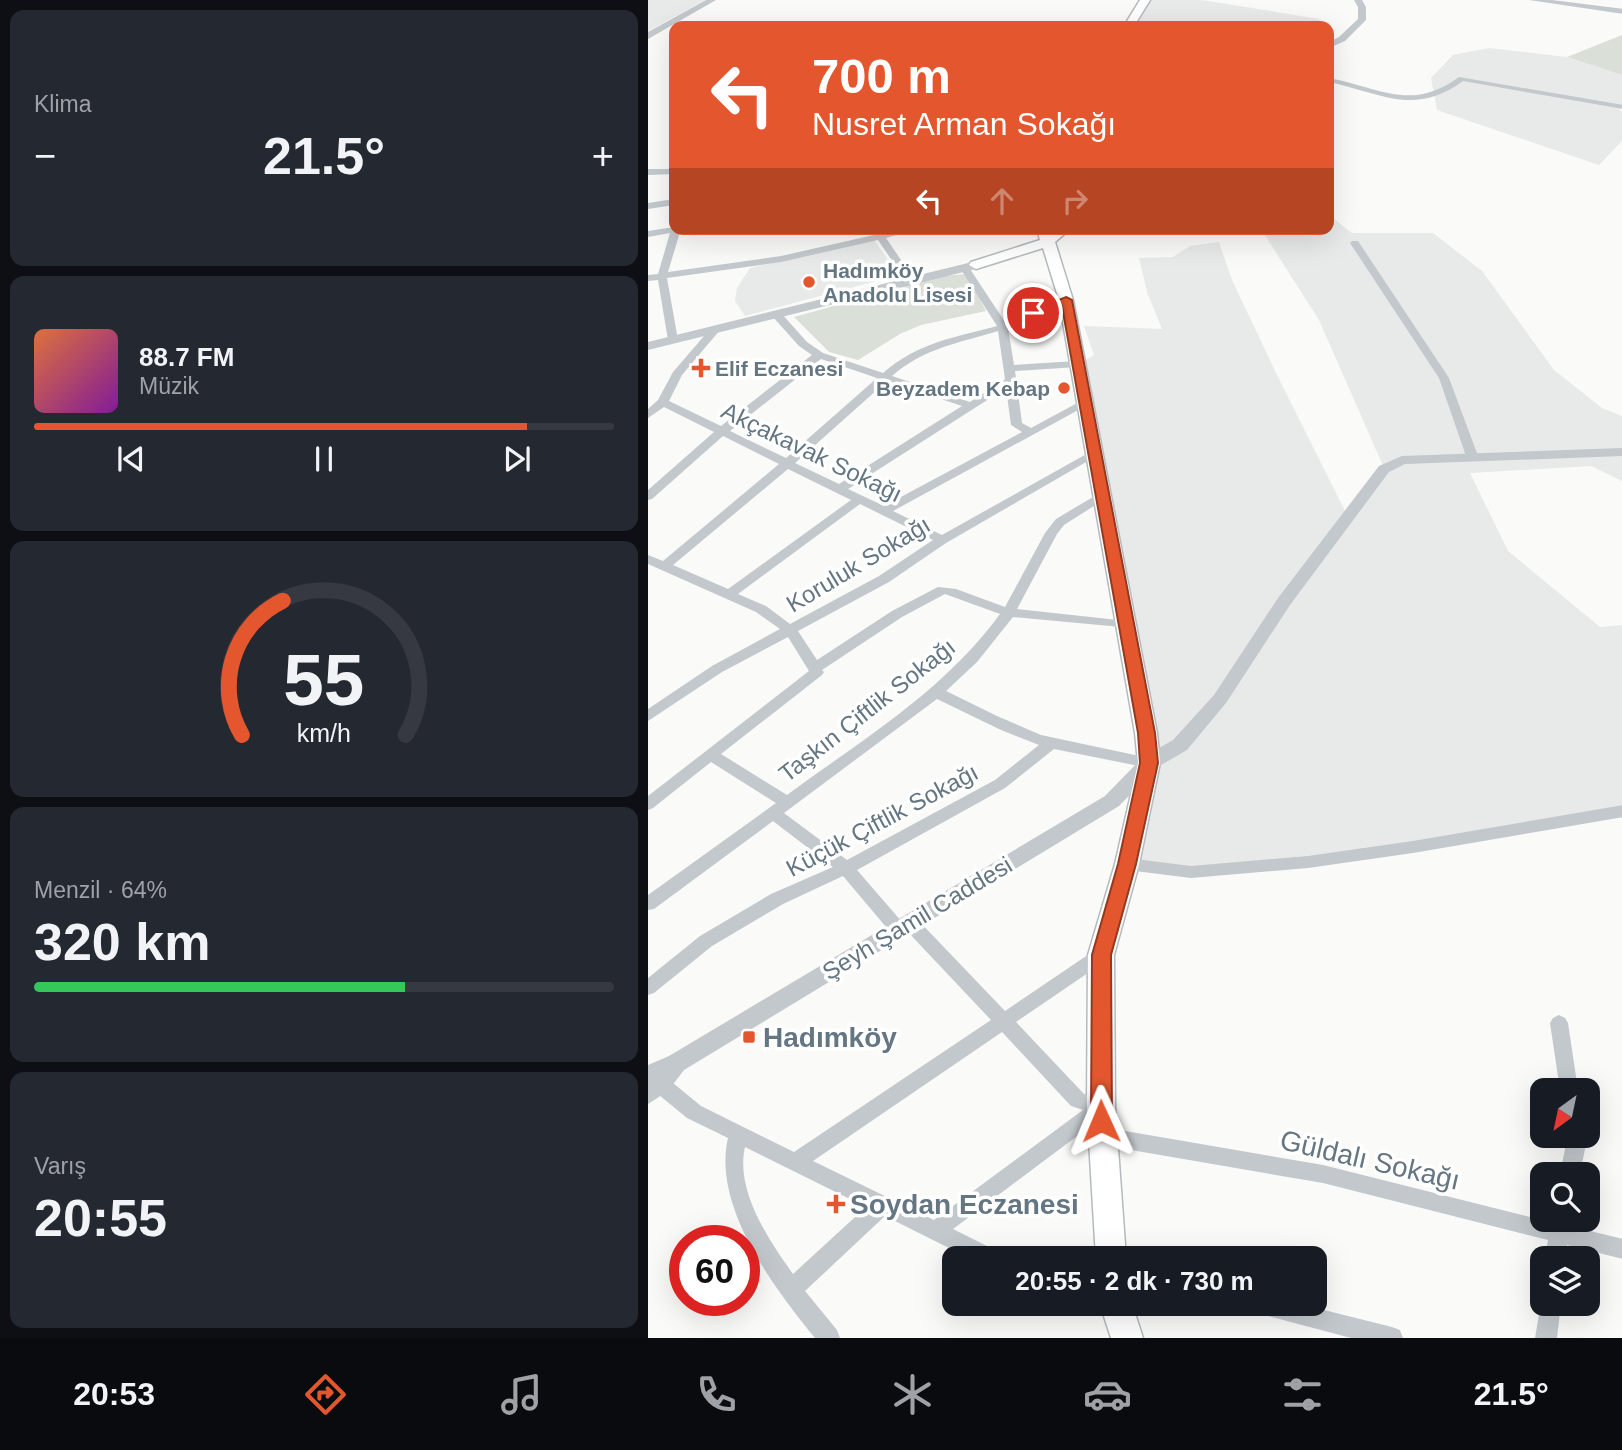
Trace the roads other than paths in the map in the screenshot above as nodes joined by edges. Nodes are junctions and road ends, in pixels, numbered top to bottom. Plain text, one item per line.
1 (712, 0) edge
2 (723, 0) edge
3 (1133, 0) edge
4 (1145, 0) edge
5 (1357, 0) edge
6 (1533, 0) edge
7 (1623, 12) edge
8 (675, 21) edge
9 (688, 21) edge
10 (1121, 21) edge
11 (1132, 21) edge
12 (669, 24) edge
13 (669, 32) edge
14 (648, 36) edge
15 (1334, 43) edge
16 (648, 44) edge
17 (1334, 81) edge
18 (1623, 107) edge
19 (648, 172) edge
20 (669, 172) edge
21 (669, 203) edge
22 (648, 206) edge
23 (669, 230) edge
24 (648, 234) edge
25 (675, 235) edge
26 (868, 235) edge
27 (881, 235) edge
28 (1044, 235) edge
29 (1052, 235) edge
30 (1355, 243) dead end
31 (970, 266) junction
32 (662, 276) junction
33 (648, 278) edge
34 (910, 282) junction
35 (1066, 300) junction
36 (777, 315) junction
37 (1003, 327) junction
38 (714, 330) junction
39 (672, 341) junction
40 (648, 346) edge
41 (819, 355) junction
42 (1077, 364) junction
43 (1010, 374) junction
44 (885, 377) junction
45 (663, 402) junction
46 (1084, 403) junction
47 (969, 405) junction
48 (648, 415) edge
49 (723, 431) junction
50 (1031, 432) junction
51 (1623, 452) edge
52 (1094, 454) junction
53 (1472, 456) junction
54 (788, 463) junction
55 (840, 489) junction
56 (648, 496) edge
57 (1102, 497) junction
58 (860, 499) junction
59 (884, 511) junction
60 (942, 540) junction
61 (648, 559) edge
62 (664, 566) junction
63 (730, 594) junction
64 (1009, 612) junction
65 (1127, 625) junction
66 (791, 631) junction
67 (815, 668) junction
68 (934, 691) junction
69 (648, 716) edge
70 (1051, 743) junction
71 (711, 755) junction
72 (1149, 763) junction
73 (787, 802) junction
74 (648, 804) edge
75 (1623, 811) edge
76 (773, 813) junction
77 (1127, 864) junction
78 (846, 868) junction
79 (648, 904) edge
80 (904, 926) junction
81 (1101, 955) junction
82 (648, 988) edge
83 (1002, 1022) junction
84 (1559, 1023) dead end
85 (1567, 1078) edge
86 (652, 1084) edge
87 (648, 1105) edge
88 (1101, 1107) junction
89 (738, 1134) junction
90 (1102, 1136) junction
91 (795, 1162) junction
92 (883, 1205) junction
93 (1530, 1220) edge
94 (935, 1231) junction
95 (1574, 1232) edge
96 (966, 1246) edge
97 (1110, 1246) edge
98 (1623, 1249) edge
99 (792, 1289) junction
100 (1120, 1316) edge
101 (1308, 1316) edge
102 (1549, 1316) edge
103 (829, 1338) edge
104 (1127, 1338) edge
105 (1392, 1338) edge
106 (1546, 1338) edge

1 - 8 street
2 - 9 street
3 - 10 main road
4 - 11 main road
5 - 15 street
6 - 7 street
12 - 14 street
13 - 16 street
17 - 18 street
19 - 20 street
21 - 22 street
23 - 24 street
25 - 32 street
26 - 32 street
27 - 34 street
28 - 31 main road
29 - 35 main road
30 - 53 street
31 - 34 street
31 - 37 street
32 - 33 street
32 - 39 street
34 - 36 street
35 - 37 street
35 - 42 main road
36 - 38 street
36 - 41 street
37 - 43 street
37 - 44 street
38 - 39 street
38 - 45 street
39 - 40 street
41 - 44 street
41 - 49 street
42 - 43 street
42 - 46 main road
43 - 47 street
43 - 50 street
44 - 47 street
44 - 54 street
45 - 48 street
45 - 49 street, Akçakavak Sokağı
46 - 50 street
46 - 52 main road
47 - 55 street
49 - 54 street, Akçakavak Sokağı
49 - 56 street
50 - 59 street
51 - 53 street, Şeyh Şamil Caddesi
52 - 57 main road
52 - 60 street, Koruluk Sokağı
53 - 72 street, Şeyh Şamil Caddesi
54 - 55 street, Akçakavak Sokağı
54 - 62 street
55 - 58 street, Akçakavak Sokağı
57 - 64 street, Taşkın Çiftlik Sokağı
57 - 65 main road
58 - 59 street, Akçakavak Sokağı
58 - 63 street
59 - 60 street, Akçakavak Sokağı
60 - 66 street, Koruluk Sokağı
61 - 62 street
62 - 63 street
63 - 66 street
64 - 65 street
64 - 67 street
64 - 68 street, Taşkın Çiftlik Sokağı
65 - 72 main road
66 - 67 street
66 - 69 street, Koruluk Sokağı
67 - 71 street
68 - 70 street
68 - 73 street, Taşkın Çiftlik Sokağı
70 - 72 street
70 - 78 street, Küçük Çiftlik Sokağı
71 - 73 street
71 - 74 street
72 - 77 main road
72 - 80 street, Şeyh Şamil Caddesi
73 - 76 street, Taşkın Çiftlik Sokağı
75 - 77 street
76 - 78 street
76 - 79 street, Taşkın Çiftlik Sokağı
77 - 81 main road
78 - 80 street
78 - 82 street, Küçük Çiftlik Sokağı
80 - 83 street
80 - 86 street, Şeyh Şamil Caddesi
81 - 83 street
81 - 88 main road
83 - 88 street
83 - 91 street
84 - 85 street
86 - 87 street, Şeyh Şamil Caddesi
86 - 89 street
88 - 90 main road
88 - 94 street
89 - 91 street
89 - 99 street
90 - 93 street, Güldalı Sokağı
90 - 97 main road
91 - 92 street
92 - 94 street
92 - 99 street
94 - 96 street
95 - 98 street, Güldalı Sokağı
99 - 103 street
100 - 104 main road
101 - 105 street
102 - 106 street

